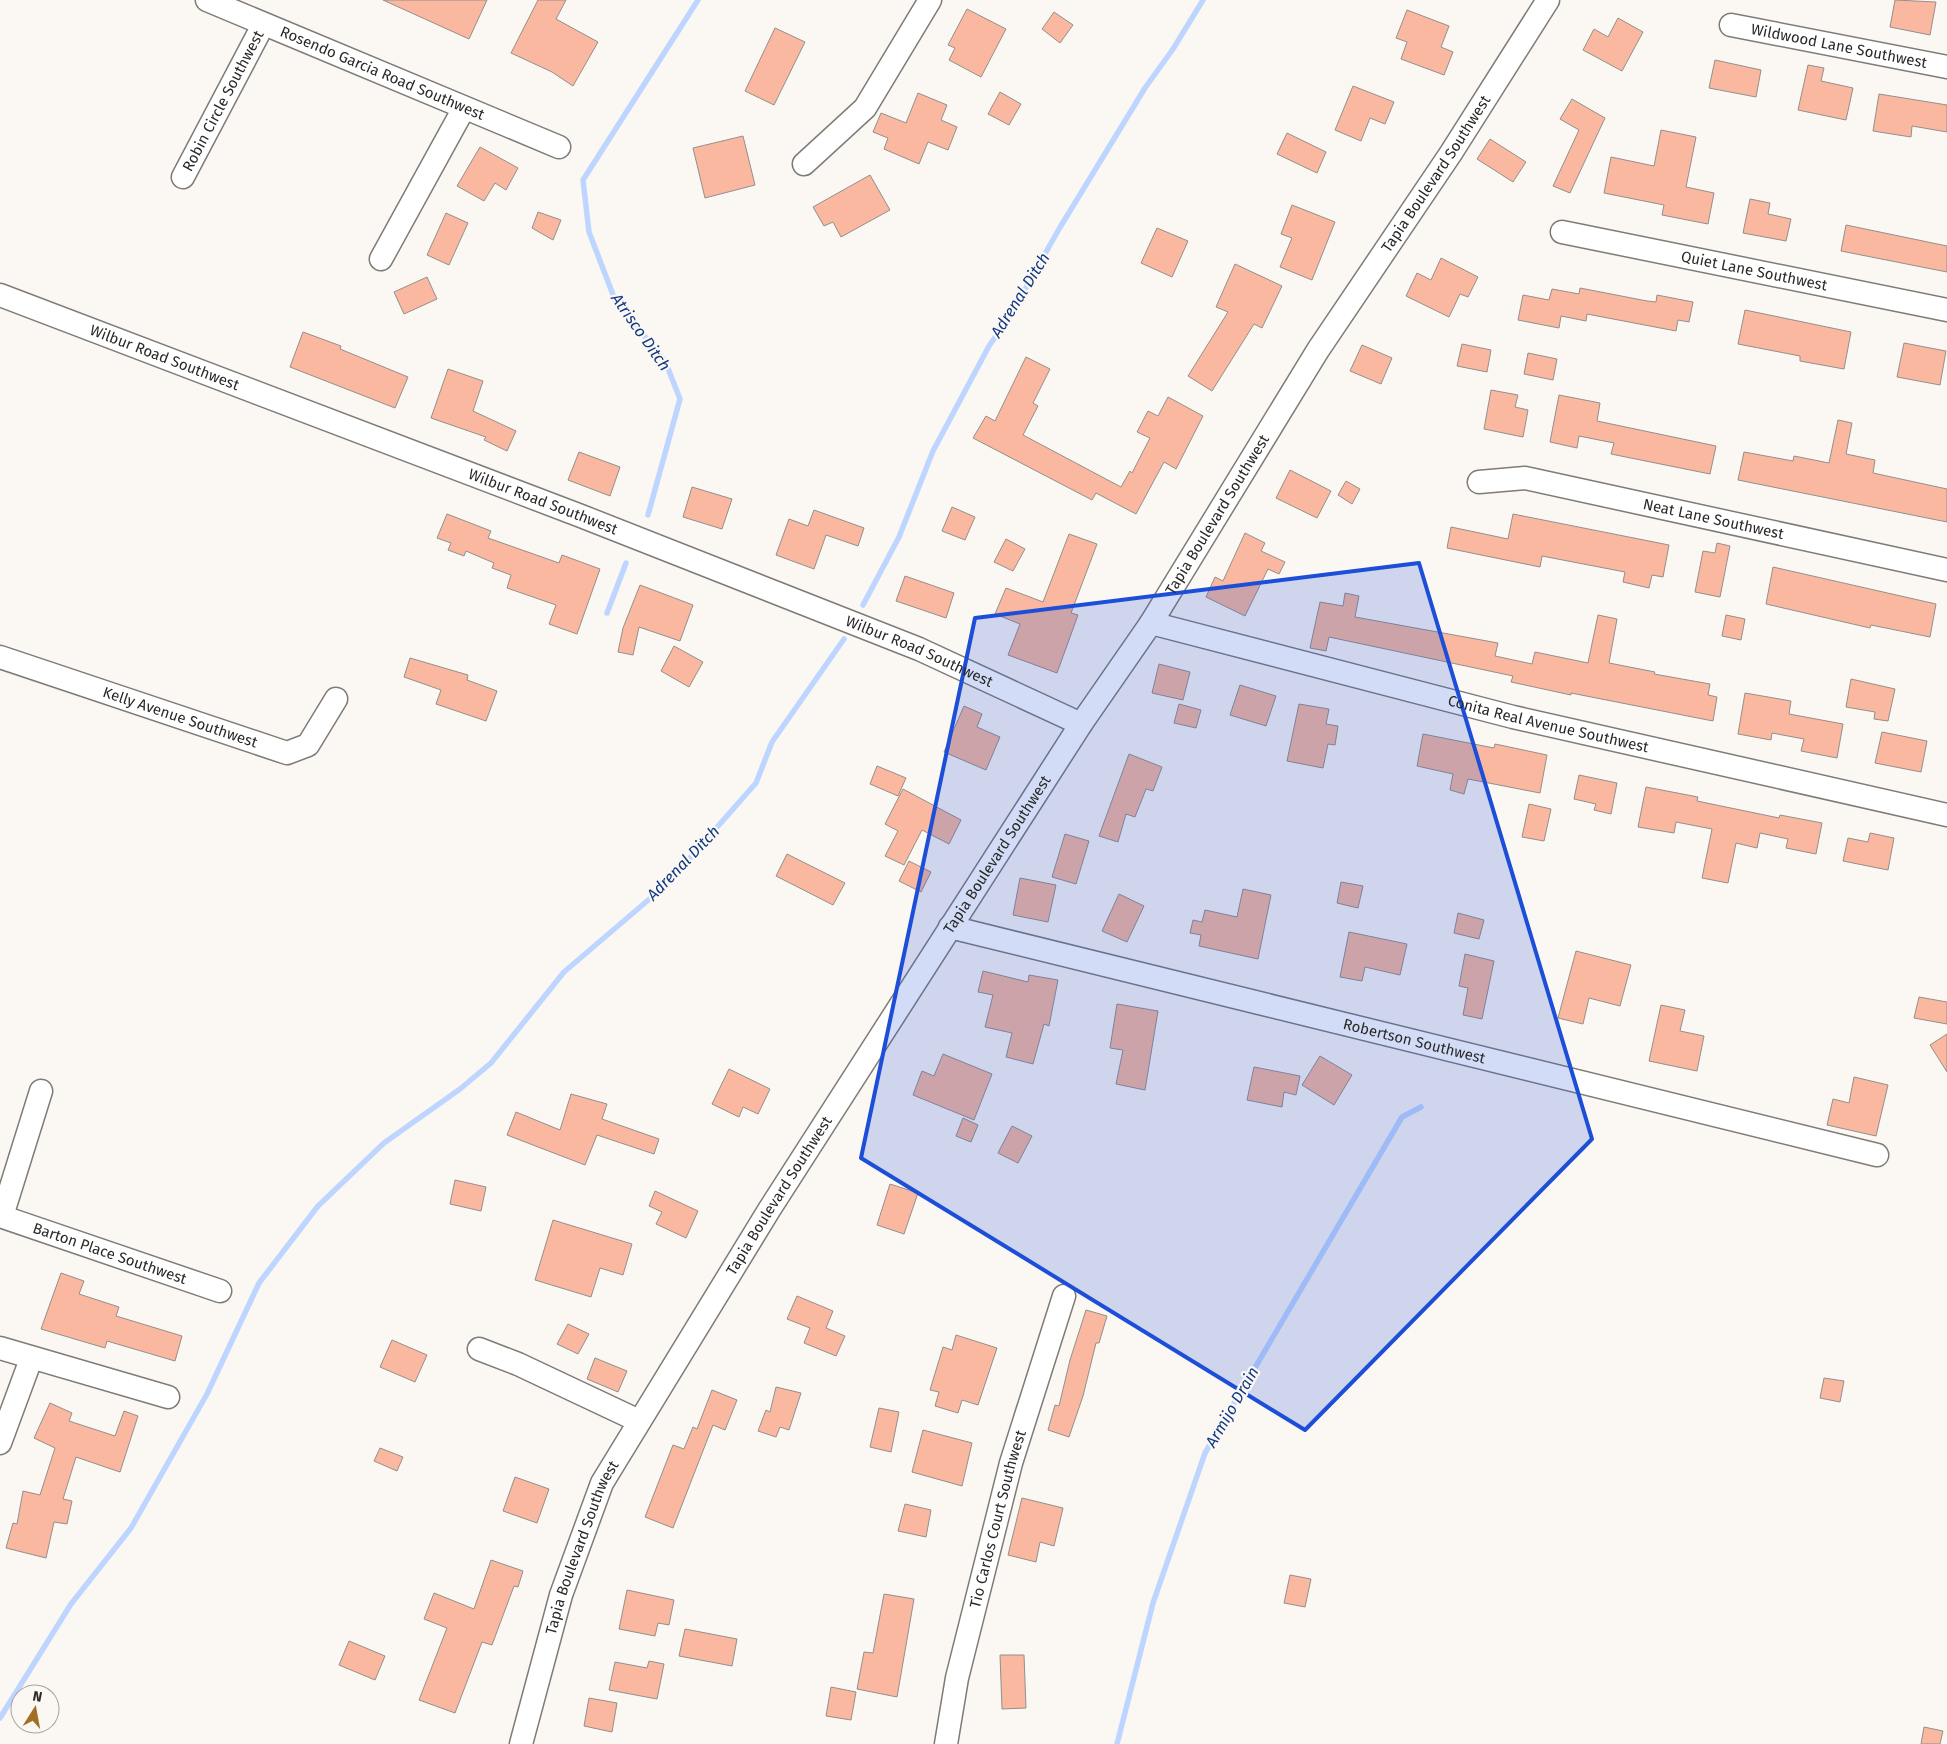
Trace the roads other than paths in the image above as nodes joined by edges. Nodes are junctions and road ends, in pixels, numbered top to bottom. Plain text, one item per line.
1 (930, 0) edge
2 (1548, 0) edge
3 (210, 1) edge
4 (263, 25) junction
5 (1731, 25) dead end
6 (1947, 67) edge
7 (464, 108) junction
8 (559, 146) dead end
9 (804, 164) dead end
10 (184, 177) dead end
11 (1562, 232) dead end
12 (381, 259) dead end
13 (0, 295) edge
14 (1947, 310) edge
15 (1479, 482) dead end
16 (1947, 570) edge
17 (1151, 623) junction
18 (0, 656) edge
19 (336, 698) dead end
20 (1081, 724) junction
21 (1947, 815) edge
22 (950, 927) junction
23 (41, 1091) dead end
24 (1877, 1155) dead end
25 (1, 1216) edge
26 (220, 1290) dead end
27 (1064, 1296) dead end
28 (0, 1348) edge
29 (479, 1349) dead end
30 (31, 1359) junction
31 (168, 1397) dead end
32 (638, 1421) junction
33 (0, 1443) edge
34 (521, 1744) edge
35 (946, 1744) edge

1 - 9 street
2 - 17 street, Tapia Boulevard Southwest
3 - 4 street, Rosendo Garcia Road Southwest
4 - 7 street, Rosendo Garcia Road Southwest
4 - 10 street, Robin Circle Southwest
5 - 6 street, Wildwood Lane Southwest
7 - 8 street, Rosendo Garcia Road Southwest
7 - 12 street
11 - 14 street, Quiet Lane Southwest
13 - 20 street, Wilbur Road Southwest
15 - 16 street, Neat Lane Southwest
17 - 20 street, Tapia Boulevard Southwest
17 - 21 street, Conita Real Avenue Southwest
18 - 19 street, Kelly Avenue Southwest
20 - 22 street, Tapia Boulevard Southwest
22 - 24 street, Robertson Southwest
22 - 32 street, Tapia Boulevard Southwest
23 - 25 street
25 - 26 street, Barton Place Southwest
27 - 35 street, Tio Carlos Court Southwest
28 - 30 street
29 - 32 street
30 - 31 street
30 - 33 street
32 - 34 street, Tapia Boulevard Southwest

